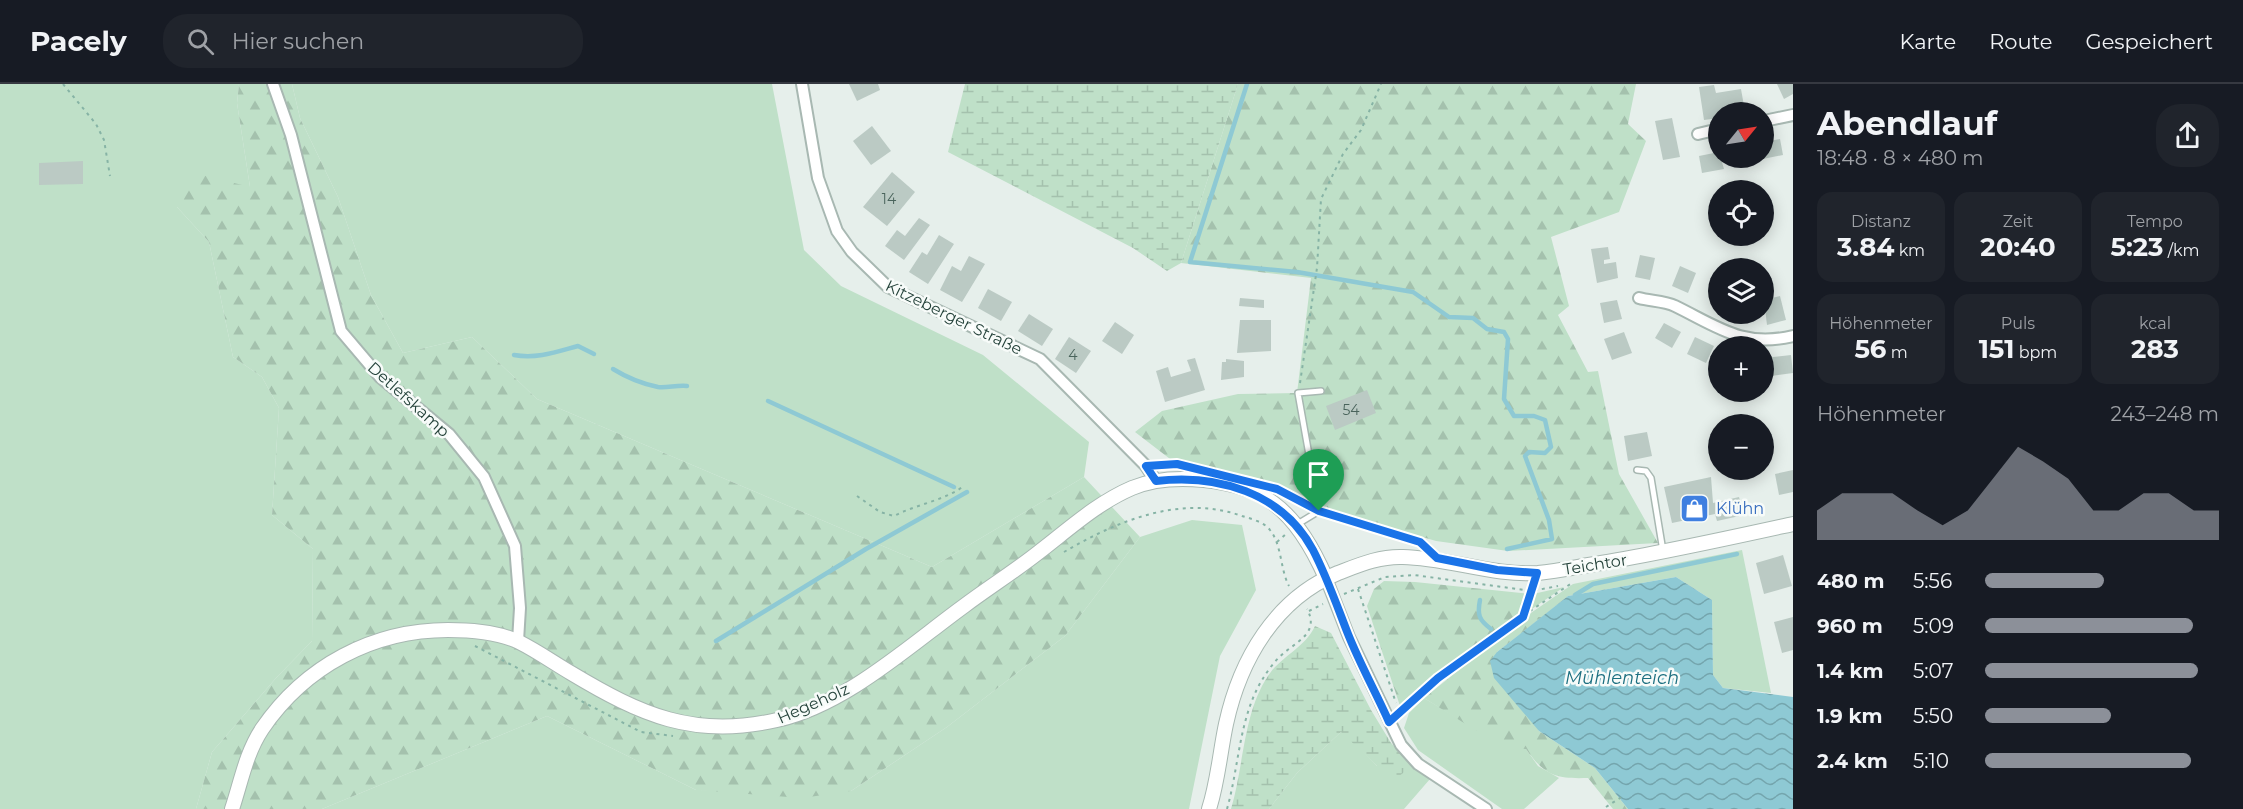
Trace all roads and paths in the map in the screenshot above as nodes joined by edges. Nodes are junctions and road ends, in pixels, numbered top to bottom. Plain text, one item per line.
1 (63, 84) edge
2 (273, 84) edge
3 (802, 84) edge
4 (1381, 84) edge
5 (1793, 115) edge
6 (1774, 119) edge
7 (1708, 132) edge
8 (1698, 134) dead end
9 (110, 176) dead end
10 (1639, 298) dead end
11 (1793, 336) edge
12 (1321, 391) dead end
13 (1298, 393) junction
14 (1637, 471) dead end
15 (1156, 481) junction
16 (964, 486) dead end
17 (1277, 489) dead end
18 (857, 496) dead end
19 (1319, 511) junction
20 (1793, 524) edge
21 (1295, 526) junction
22 (1663, 552) junction
23 (1062, 553) dead end
24 (1437, 558) junction
25 (1537, 573) junction
26 (1326, 578) junction
27 (1572, 582) dead end
28 (1358, 589) dead end
29 (1296, 597) junction
30 (1523, 617) junction
31 (518, 641) junction
32 (467, 642) dead end
33 (1400, 714) junction
34 (1389, 722) junction
35 (681, 737) dead end
36 (1623, 796) dead end
37 (1606, 807) dead end
38 (232, 809) edge
39 (1209, 809) edge
40 (1227, 809) edge
41 (1486, 809) edge

1 - 9 path
2 - 31 street, Detlefskamp
3 - 15 street, Kitzeberger Straße
4 - 13 path
5 - 6 street
7 - 8 street
10 - 11 street
12 - 13 lane
13 - 19 lane
14 - 22 lane
15 - 21 street, Hegeholz
15 - 31 street, Hegeholz
16 - 18 path
17 - 19 path
19 - 21 lane
19 - 24 path
20 - 22 street, Teichtor
21 - 26 street, Hegeholz
22 - 25 street, Teichtor
23 - 29 path
24 - 25 street, Teichtor
24 - 26 street, Teichtor
25 - 30 path
26 - 29 street, Teichtor
26 - 34 street
27 - 30 path
28 - 33 path
29 - 39 street, Teichtor
29 - 40 path
30 - 33 lane
31 - 38 street, Hegeholz
32 - 35 path
33 - 34 lane
34 - 41 street
36 - 37 path

